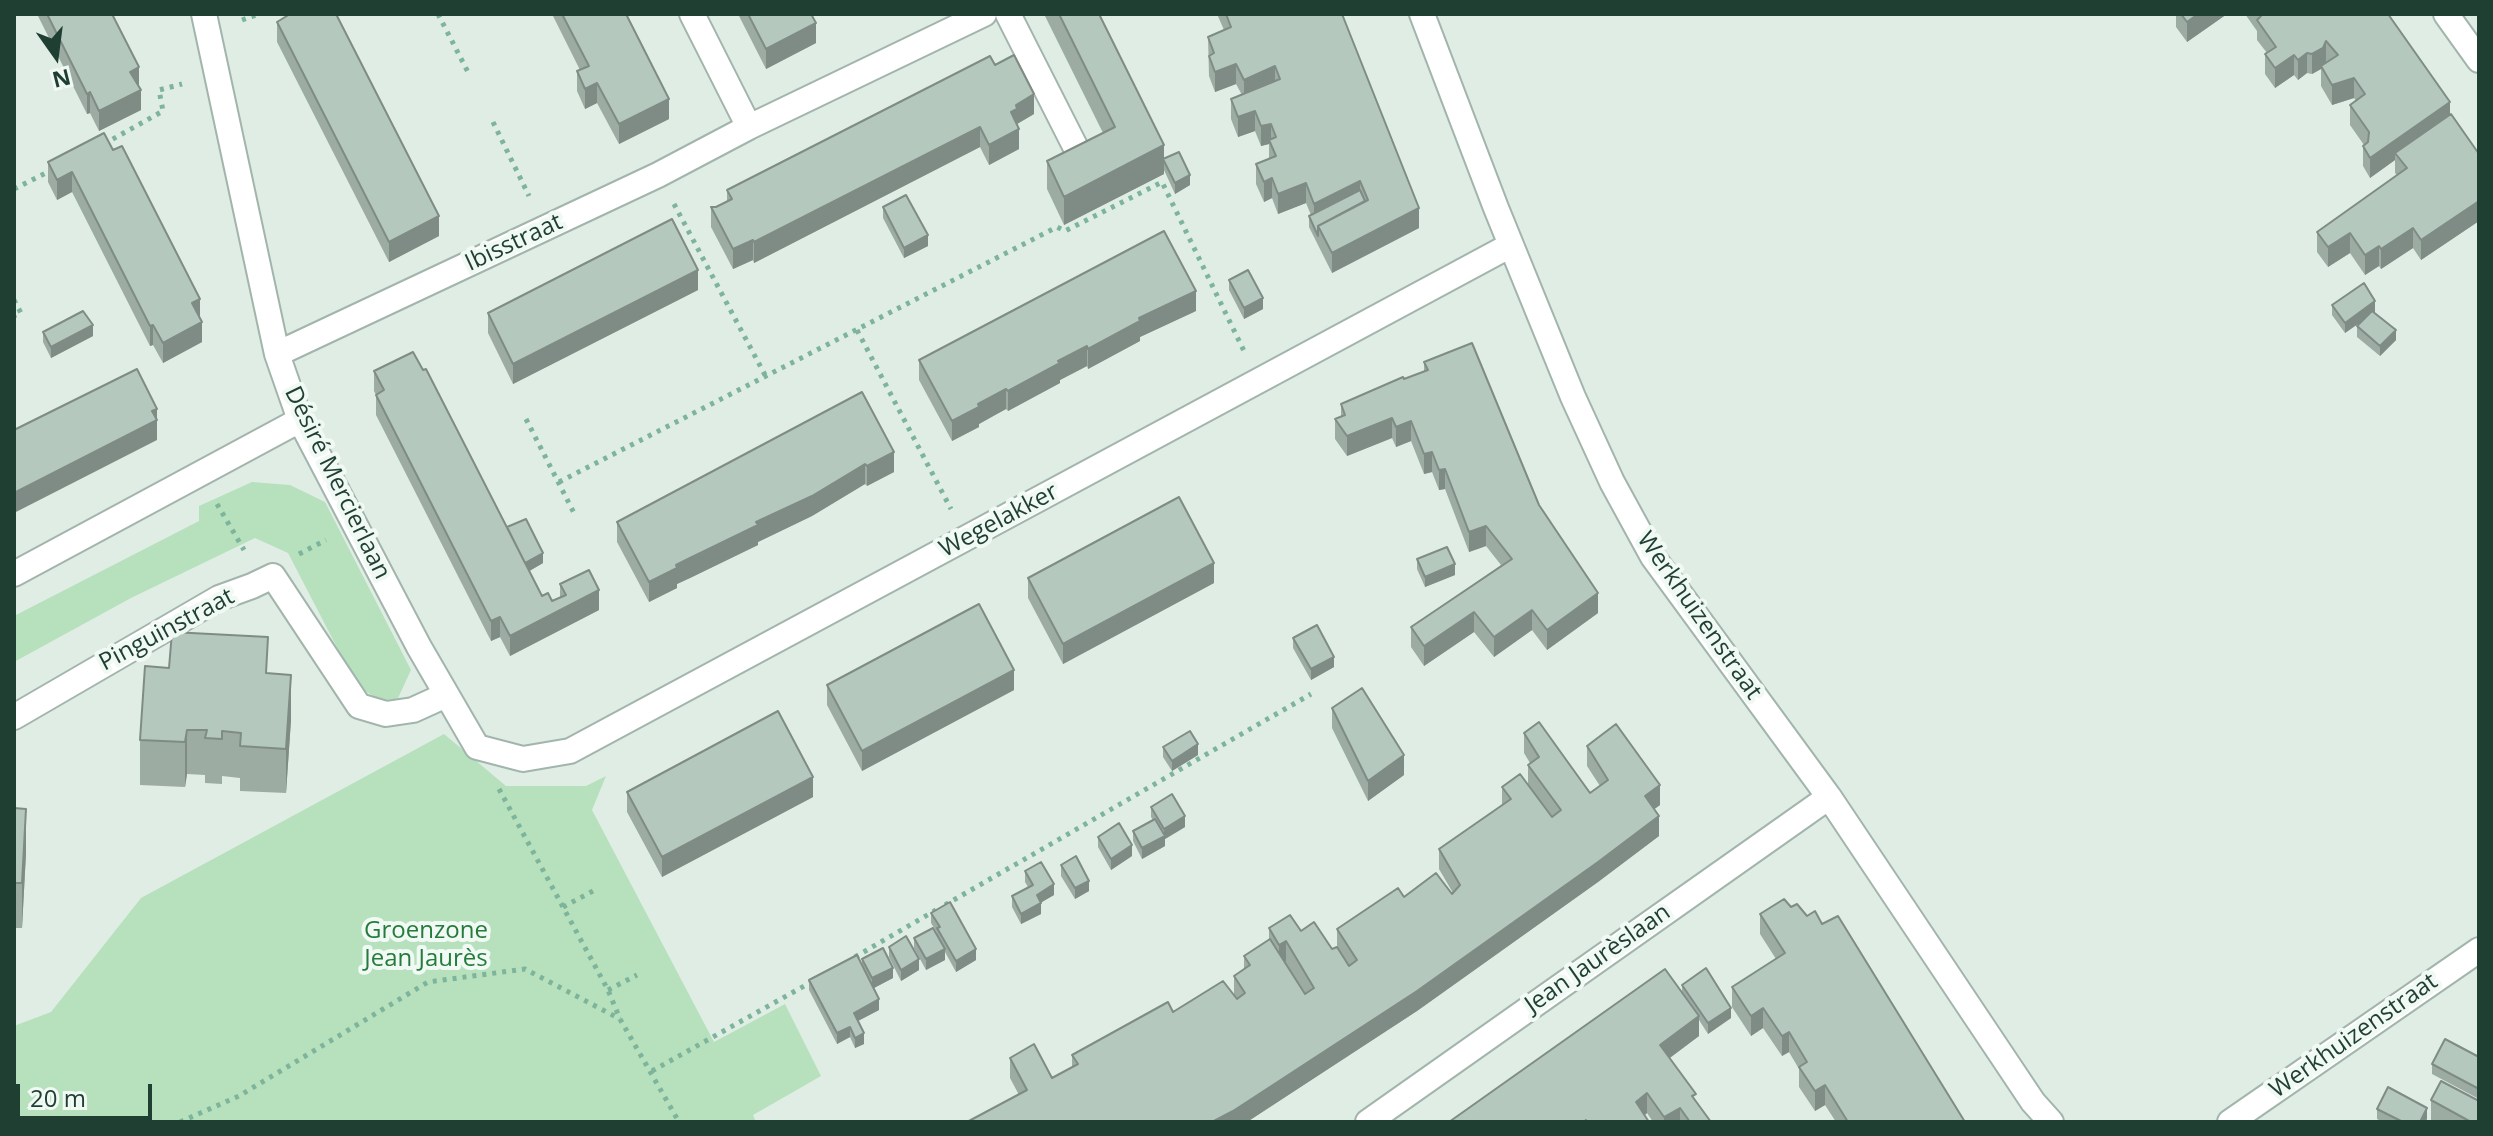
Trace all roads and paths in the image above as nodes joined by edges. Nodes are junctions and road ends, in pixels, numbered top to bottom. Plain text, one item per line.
1 (204, 14) edge
2 (438, 14) edge
3 (692, 14) edge
4 (984, 14) edge
5 (1008, 14) edge
6 (1422, 14) edge
7 (2446, 14) edge
8 (2479, 60) edge
9 (218, 76) junction
10 (470, 76) dead end
11 (493, 122) dead end
12 (749, 127) junction
13 (95, 148) edge
14 (1082, 160) edge
15 (55, 169) edge
16 (658, 175) junction
17 (14, 189) edge
18 (545, 228) junction
19 (1511, 245) junction
20 (14, 300) edge
21 (14, 316) edge
22 (857, 330) junction
23 (277, 354) junction
24 (765, 375) junction
25 (1258, 381) junction
26 (526, 419) dead end
27 (300, 420) junction
28 (200, 474) junction
29 (559, 482) junction
30 (574, 513) dead end
31 (355, 524) junction
32 (966, 538) junction
33 (14, 574) edge
34 (273, 576) junction
35 (1311, 694) dead end
36 (446, 695) junction
37 (14, 717) edge
38 (477, 747) junction
39 (1829, 797) junction
40 (593, 891) dead end
41 (563, 907) junction
42 (2479, 950) edge
43 (843, 963) edge
44 (637, 975) dead end
45 (816, 979) edge
46 (608, 990) junction
47 (620, 1019) junction
48 (652, 1071) junction
49 (180, 1122) edge
50 (679, 1122) edge
51 (1368, 1122) edge
52 (2051, 1122) edge
53 (2230, 1122) edge

1 - 9 street, Désiré Mercierlaan
2 - 10 path
3 - 12 street
4 - 12 street, Ibisstraat
5 - 14 street
6 - 19 street, Werkhuizenstraat
7 - 8 street
9 - 13 path
9 - 23 street, Désiré Mercierlaan
11 - 18 path
12 - 16 street, Ibisstraat
15 - 17 path
16 - 18 street, Ibisstraat
16 - 24 path
18 - 23 street, Ibisstraat
19 - 25 street, Wegelakker
19 - 39 street, Werkhuizenstraat
20 - 21 path
22 - 24 path
22 - 25 path
22 - 32 path
23 - 27 street, Désiré Mercierlaan
24 - 29 path
25 - 32 street, Wegelakker
26 - 29 path
27 - 28 street
27 - 31 street, Désiré Mercierlaan
28 - 33 street
28 - 34 path
29 - 30 path
31 - 34 path
31 - 36 street, Désiré Mercierlaan
32 - 38 street, Wegelakker
34 - 36 street
34 - 37 street, Pinguinstraat
35 - 43 path
36 - 38 street, Désiré Mercierlaan
38 - 41 path
39 - 51 street, Jean Jaurèslaan
39 - 52 street, Werkhuizenstraat
40 - 41 path
41 - 46 path
42 - 53 street, Werkhuizenstraat
44 - 46 path
45 - 48 path
46 - 47 path
47 - 48 path
47 - 49 path
48 - 50 path

